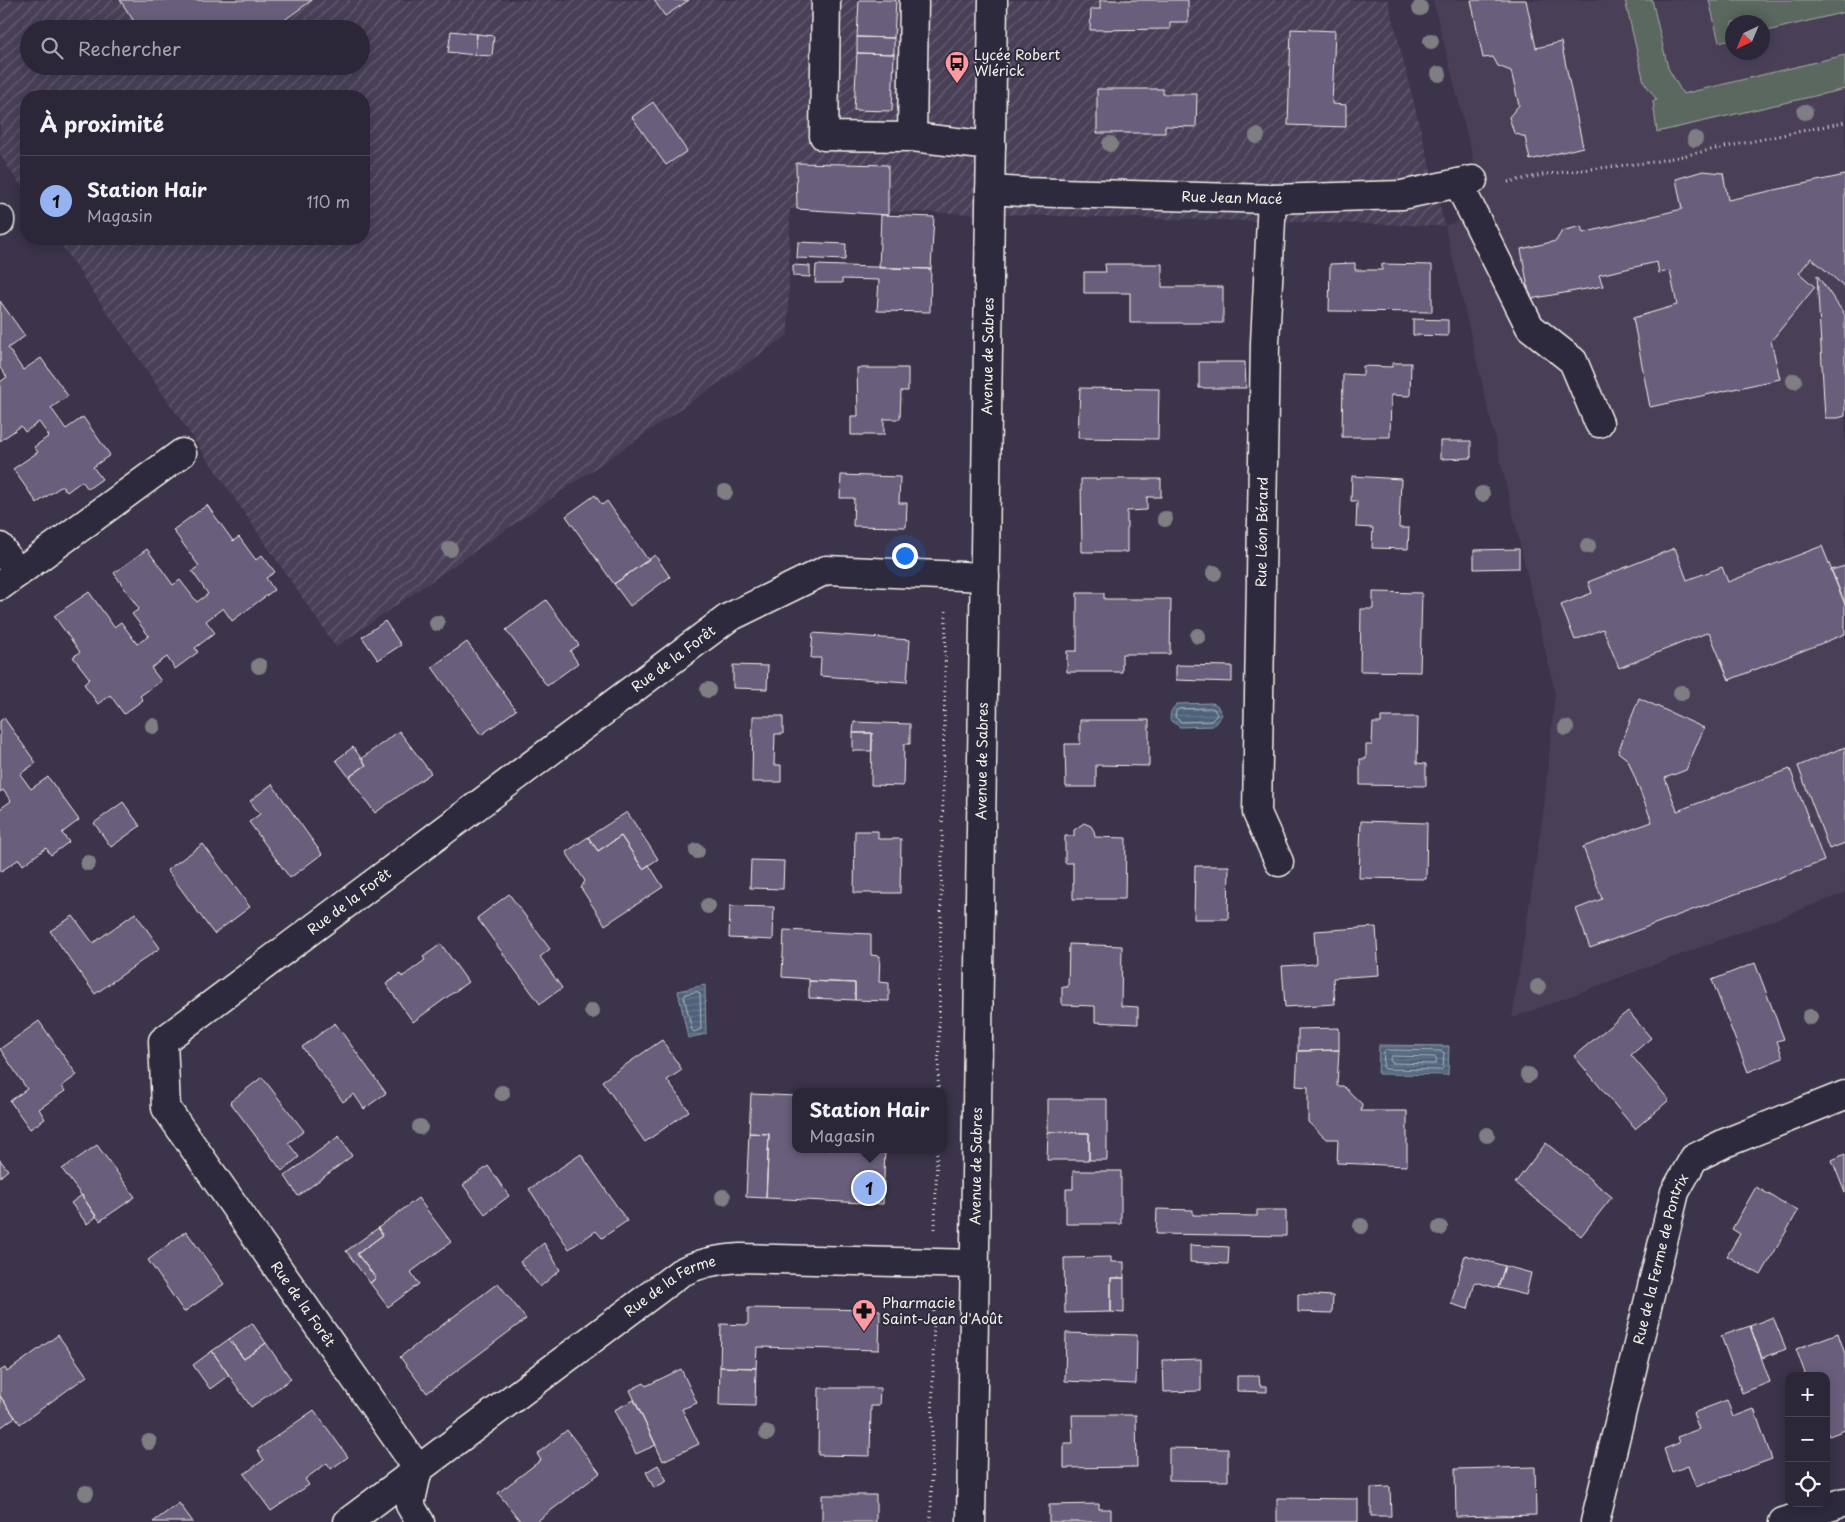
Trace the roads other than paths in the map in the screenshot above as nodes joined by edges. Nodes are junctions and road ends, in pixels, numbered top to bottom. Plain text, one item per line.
1 (826, 0) edge
2 (914, 0) edge
3 (993, 0) edge
4 (912, 137) junction
5 (991, 146) junction
6 (990, 190) junction
7 (1272, 199) junction
8 (1599, 423) dead end
9 (182, 453) dead end
10 (0, 547) edge
11 (985, 577) junction
12 (9, 579) edge
13 (1279, 862) dead end
14 (1845, 1095) edge
15 (975, 1264) junction
16 (418, 1468) junction
17 (1845, 1502) edge
18 (348, 1522) edge
19 (420, 1522) edge
20 (971, 1522) edge
21 (1595, 1522) edge
22 (1783, 1522) edge

1 - 4 street
2 - 4 street
3 - 5 street, Avenue de Sabres
4 - 5 street
5 - 6 street, Avenue de Sabres
6 - 7 street, Rue Jean Macé
6 - 11 street, Avenue de Sabres
7 - 8 street, Rue Jean Macé
7 - 13 street, Rue Léon Bérard
9 - 12 street
10 - 12 street
11 - 15 street, Avenue de Sabres
11 - 16 street, Rue de la Forêt
14 - 21 street, Rue de la Ferme de Pontrix
15 - 16 street, Rue de la Ferme
15 - 20 street, Avenue de Sabres
16 - 18 street, Rue de la Ferme
16 - 19 street
17 - 22 street

